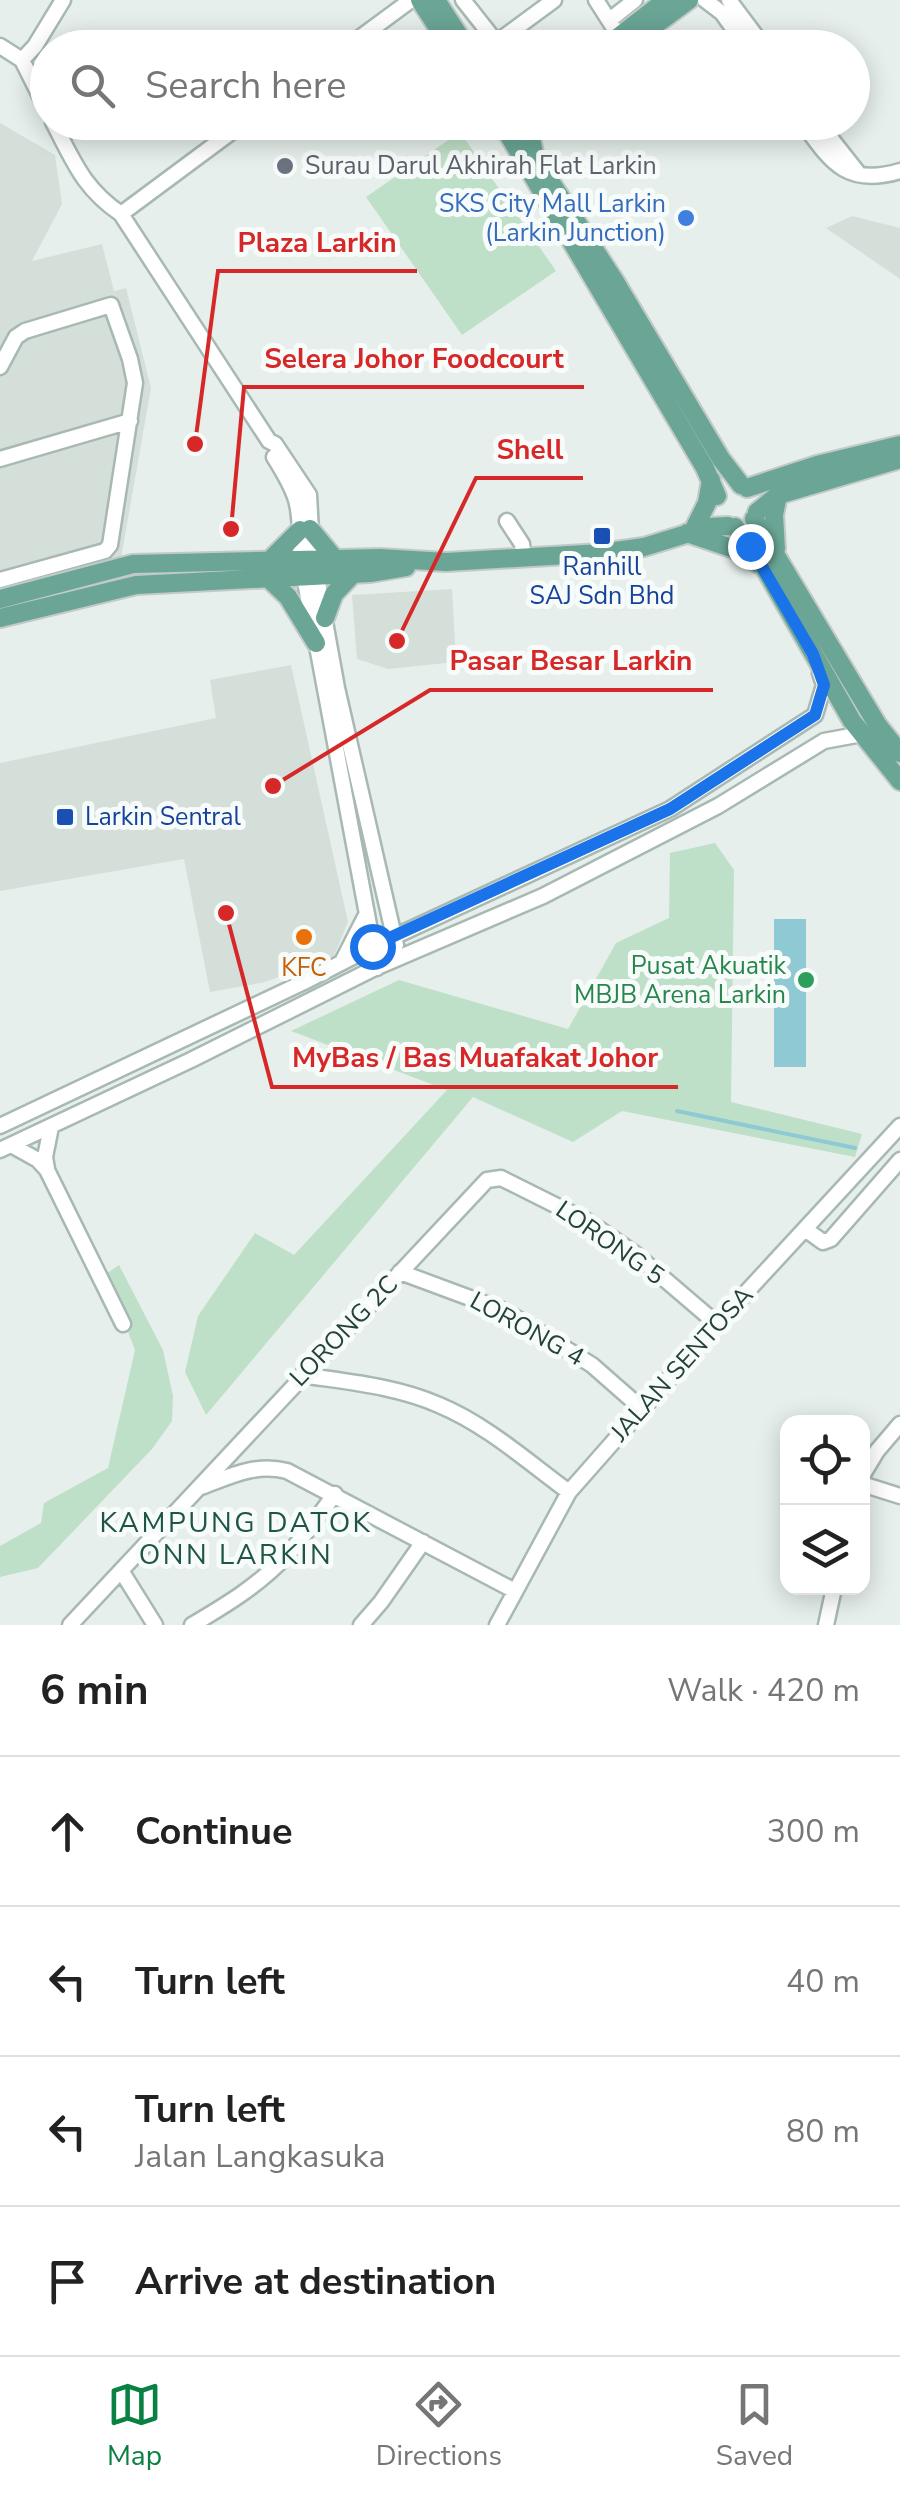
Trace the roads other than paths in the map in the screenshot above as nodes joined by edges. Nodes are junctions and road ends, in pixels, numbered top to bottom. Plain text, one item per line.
1 (63, 0) edge
2 (412, 0) edge
3 (420, 0) edge
4 (436, 0) edge
5 (554, 0) edge
6 (596, 0) edge
7 (636, 0) edge
8 (666, 0) edge
9 (689, 0) edge
10 (705, 0) edge
11 (729, 0) edge
12 (469, 2) edge
13 (45, 30) edge
14 (371, 30) edge
15 (439, 30) edge
16 (455, 30) edge
17 (485, 30) edge
18 (513, 30) edge
19 (615, 30) edge
20 (620, 30) edge
21 (624, 30) edge
22 (626, 30) edge
23 (735, 30) edge
24 (752, 30) edge
25 (0, 46) edge
26 (30, 51) edge
27 (22, 60) junction
28 (30, 76) edge
29 (63, 140) edge
30 (222, 140) edge
31 (517, 140) edge
32 (520, 140) edge
33 (531, 140) edge
34 (815, 140) edge
35 (832, 140) edge
36 (534, 158) junction
37 (900, 171) edge
38 (860, 175) junction
39 (121, 214) junction
40 (6, 340) edge
41 (0, 367) edge
42 (130, 421) junction
43 (900, 445) edge
44 (0, 458) edge
45 (720, 459) junction
46 (900, 459) edge
47 (787, 474) junction
48 (744, 486) junction
49 (714, 493) junction
50 (778, 495) junction
51 (755, 516) junction
52 (507, 521) dead end
53 (731, 526) junction
54 (305, 529) junction
55 (687, 532) junction
56 (105, 551) junction
57 (524, 558) junction
58 (335, 559) junction
59 (430, 562) junction
60 (770, 563) junction
61 (309, 568) junction
62 (268, 569) junction
63 (108, 571) junction
64 (354, 574) junction
65 (0, 580) edge
66 (0, 600) edge
67 (0, 618) edge
68 (325, 618) junction
69 (316, 643) junction
70 (813, 654) junction
71 (862, 734) junction
72 (900, 753) edge
73 (900, 781) edge
74 (386, 908) junction
75 (366, 916) junction
76 (430, 922) junction
77 (394, 938) junction
78 (372, 946) junction
79 (400, 958) junction
80 (340, 964) junction
81 (377, 968) junction
82 (228, 1019) junction
83 (236, 1036) junction
84 (1, 1125) edge
85 (51, 1126) junction
86 (900, 1126) edge
87 (6, 1148) edge
88 (900, 1160) edge
89 (47, 1170) junction
90 (494, 1178) joint
91 (805, 1229) junction
92 (400, 1272) junction
93 (123, 1324) dead end
94 (717, 1324) junction
95 (302, 1375) junction
96 (641, 1408) junction
97 (900, 1424) edge
98 (870, 1462) edge
99 (870, 1487) edge
100 (196, 1489) junction
101 (569, 1492) junction
102 (335, 1494) junction
103 (900, 1496) edge
104 (423, 1542) junction
105 (122, 1572) junction
106 (515, 1591) junction
107 (832, 1595) edge
108 (70, 1625) edge
109 (156, 1625) edge
110 (192, 1625) edge
111 (361, 1625) edge
112 (497, 1625) edge
113 (826, 1625) edge

1 - 13 street
2 - 14 street
3 - 15 main road
4 - 16 main road
5 - 18 street
6 - 19 street
7 - 20 street
8 - 21 main road
9 - 22 main road
10 - 23 street
11 - 24 street
12 - 17 street
25 - 27 street
26 - 27 street
27 - 28 street
29 - 39 street
30 - 39 street
31 - 49 main road
32 - 36 main road
33 - 36 main road
34 - 38 street
35 - 38 street
36 - 45 main road
37 - 38 street
39 - 54 street
40 - 41 street
40 - 42 street
42 - 44 street
42 - 56 street
43 - 47 main road
45 - 47 main road
45 - 48 main road
46 - 50 main road
47 - 48 main road
48 - 49 main road
48 - 51 main road
49 - 53 main road
49 - 55 main road
50 - 51 main road
50 - 60 main road
51 - 53 main road
51 - 60 main road
52 - 57 street
53 - 55 main road
53 - 60 main road
54 - 58 main road
54 - 61 street
54 - 62 main road
55 - 57 main road
55 - 60 main road
56 - 63 street
56 - 65 street
57 - 59 main road
58 - 59 main road
58 - 61 main road
59 - 64 main road
60 - 70 main road
60 - 72 main road
61 - 62 main road
61 - 64 main road
61 - 68 street
61 - 69 street
62 - 63 main road
62 - 67 main road
62 - 69 main road
63 - 66 main road
64 - 68 main road
68 - 74 street
69 - 75 street
70 - 71 main road
70 - 76 street
71 - 73 main road
71 - 79 street
74 - 76 street
74 - 77 street
75 - 78 street
75 - 80 street
76 - 77 street
77 - 78 street
77 - 79 street
78 - 80 street
78 - 81 street
79 - 81 street
80 - 82 street
81 - 83 street
82 - 83 street
82 - 84 street
83 - 85 street
85 - 87 street
85 - 89 street
86 - 91 street, JALAN SENTOSA
87 - 89 street
88 - 91 street
89 - 93 street
90 - 92 street, LORONG 2C
90 - 94 street, LORONG 5
91 - 94 street, JALAN SENTOSA
92 - 95 street, LORONG 2C
92 - 96 street, LORONG 4
94 - 96 street, JALAN SENTOSA
95 - 100 street, LORONG 2C
95 - 101 street
96 - 101 street, JALAN SENTOSA
97 - 98 street
99 - 103 street
100 - 102 street
100 - 105 street, LORONG 2C
101 - 106 street, JALAN SENTOSA
102 - 104 street
102 - 110 street
104 - 106 street
104 - 111 street
105 - 108 street, LORONG 2C
105 - 109 street
106 - 112 street, JALAN SENTOSA
107 - 113 street

